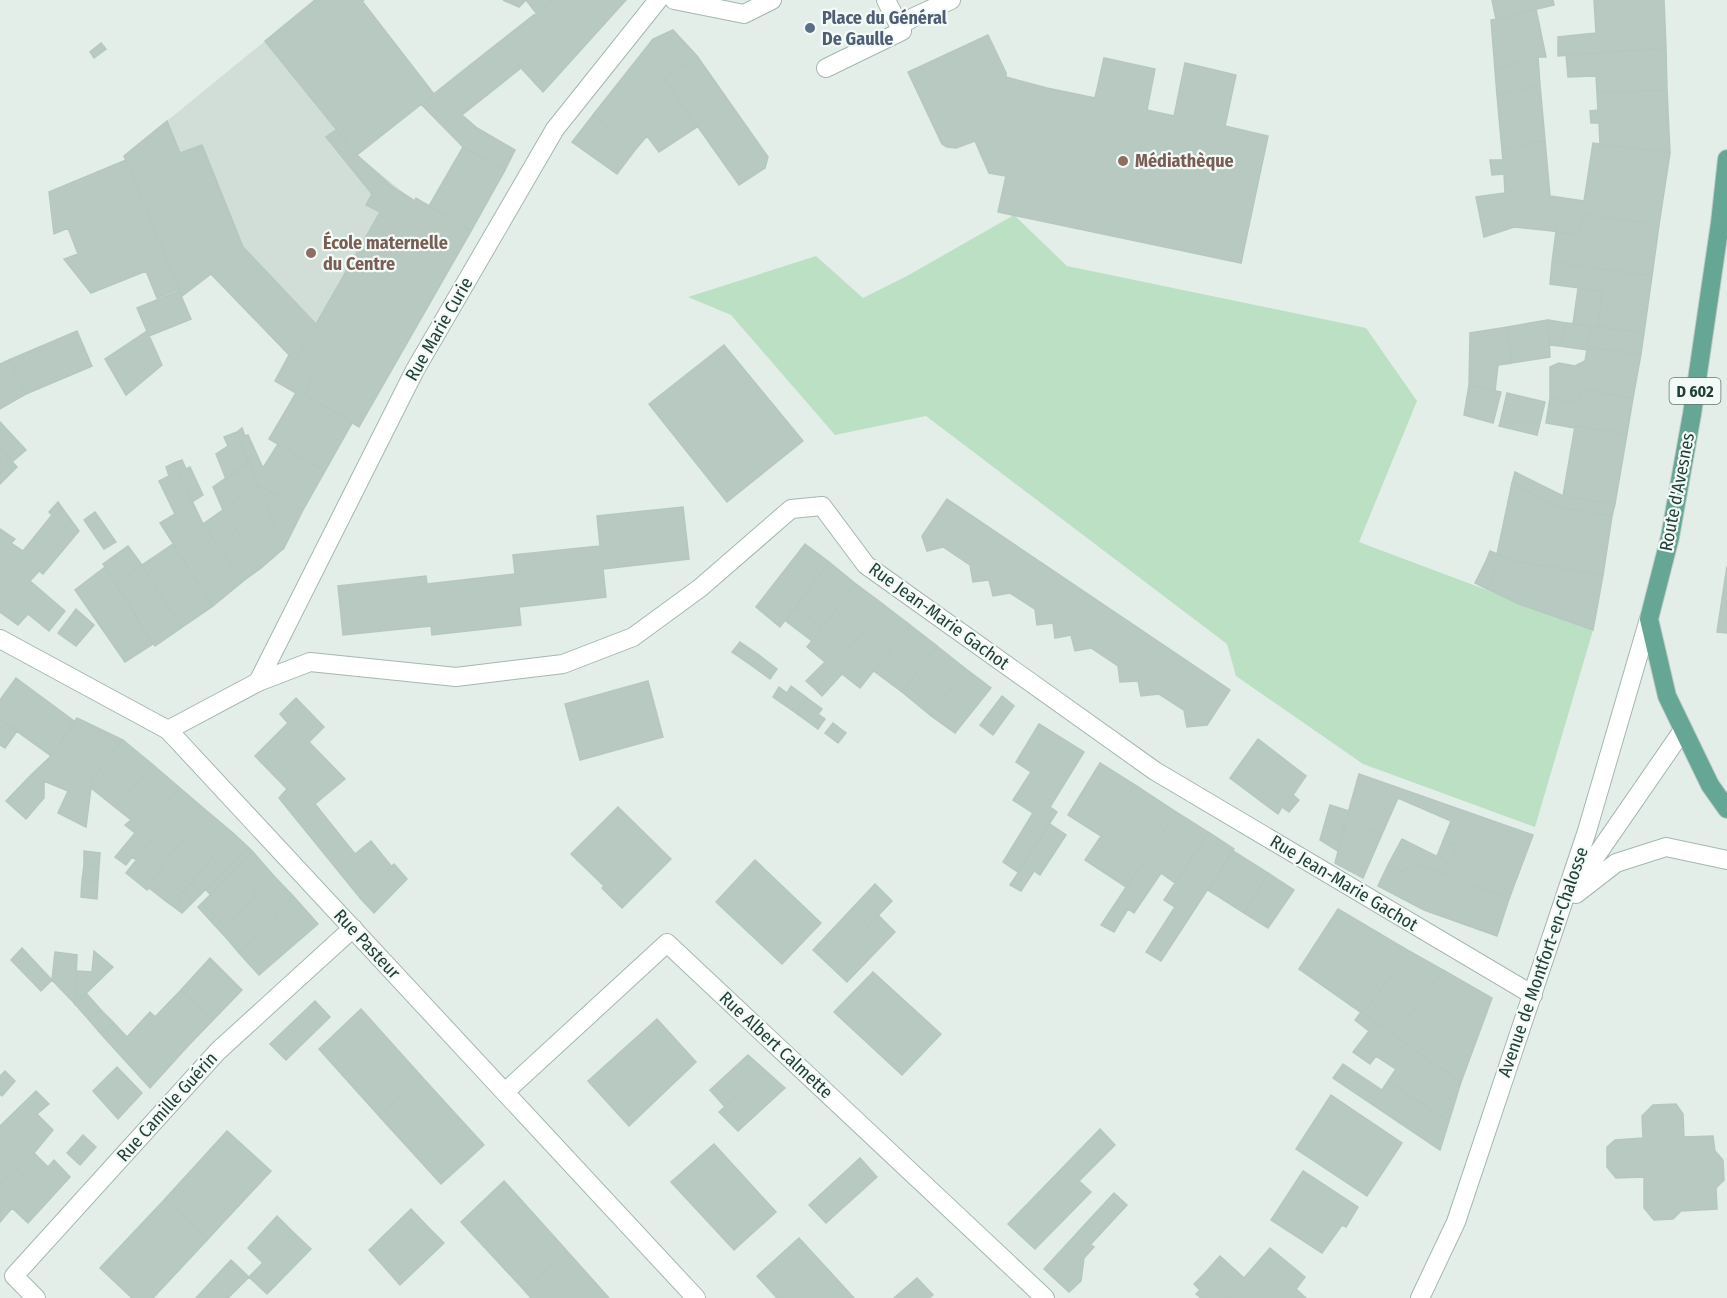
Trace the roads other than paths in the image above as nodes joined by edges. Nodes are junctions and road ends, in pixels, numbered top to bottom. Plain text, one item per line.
1 (658, 0) edge
2 (674, 0) edge
3 (772, 0) edge
4 (886, 0) edge
5 (951, 0) edge
6 (899, 26) junction
7 (826, 68) dead end
8 (1727, 159) edge
9 (1724, 223) edge
10 (1649, 619) junction
11 (0, 639) edge
12 (258, 682) junction
13 (168, 730) junction
14 (1683, 730) junction
15 (1727, 809) edge
16 (1727, 860) edge
17 (1563, 904) junction
18 (353, 928) junction
19 (1533, 995) junction
20 (505, 1092) junction
21 (7, 1277) edge
22 (36, 1298) edge
23 (696, 1298) edge
24 (1045, 1298) edge
25 (1419, 1298) edge

1 - 12 street, Rue Marie Curie
2 - 3 street
4 - 6 street
5 - 6 street
6 - 7 street
8 - 9 main road, Route d'Avesnes / D 602
9 - 10 main road, Route d'Avesnes / D 602
10 - 14 main road, Route d'Avesnes / D 602
10 - 17 street, Avenue de Montfort-en-Chalosse
11 - 13 street, Rue Pasteur
12 - 13 street, Rue Jean-Marie Gachot
12 - 19 street, Rue Jean-Marie Gachot
13 - 18 street, Rue Pasteur
14 - 15 main road, Route d'Avesnes / D 602
14 - 17 street
16 - 17 street
17 - 19 street, Avenue de Montfort-en-Chalosse
18 - 20 street, Rue Pasteur
18 - 21 street, Rue Camille Guérin
19 - 25 street, Avenue de Montfort-en-Chalosse
20 - 23 street, Rue Pasteur
20 - 24 street, Rue Albert Calmette
21 - 22 street, Rue Camille Guérin

